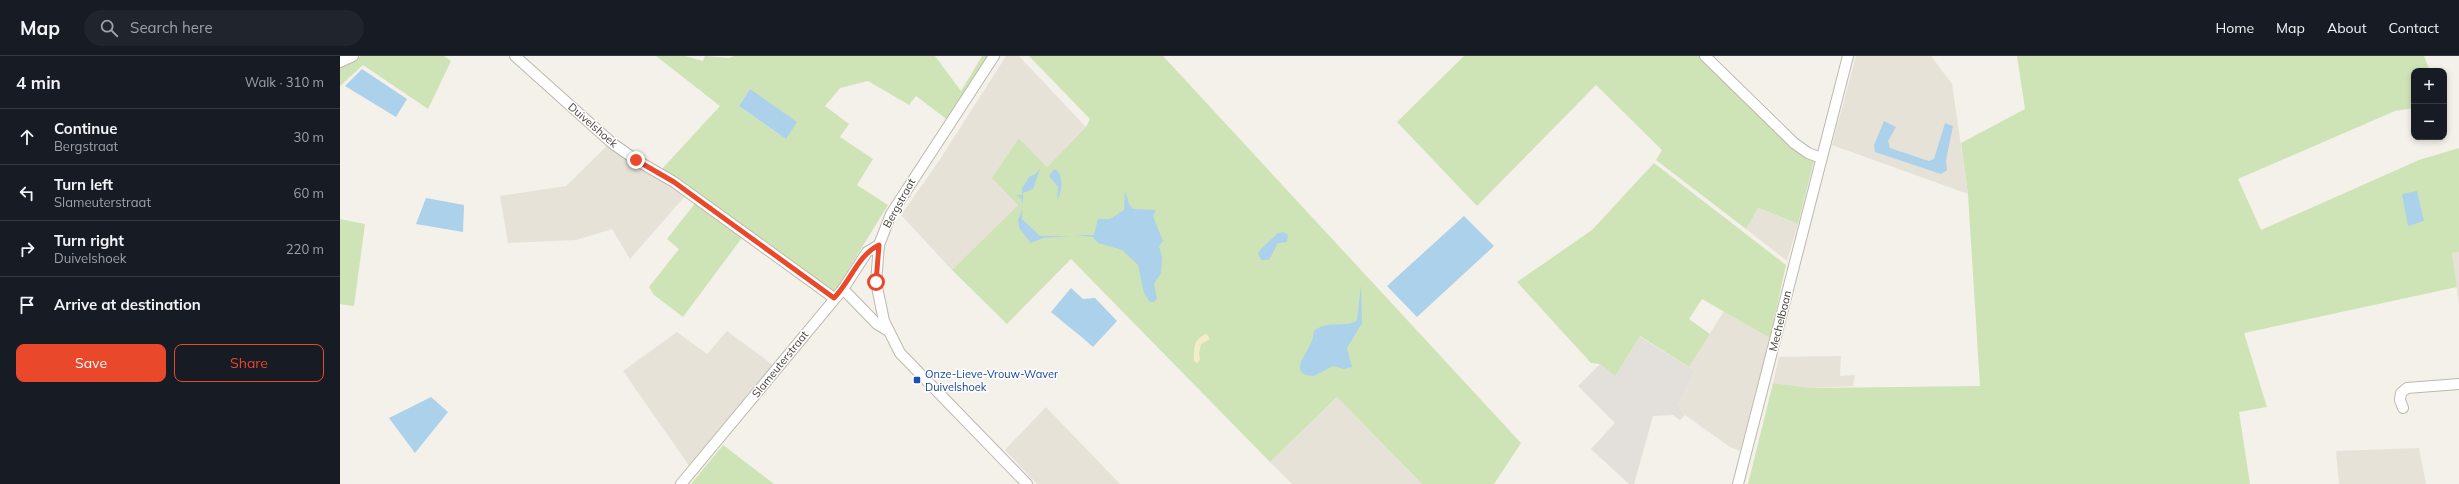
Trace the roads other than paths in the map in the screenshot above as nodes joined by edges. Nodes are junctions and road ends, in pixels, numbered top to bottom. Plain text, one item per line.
1 (353, 56) edge
2 (515, 56) edge
3 (994, 56) edge
4 (1705, 56) edge
5 (1848, 56) edge
6 (340, 62) edge
7 (1821, 158) junction
8 (879, 245) junction
9 (843, 289) junction
10 (834, 298) junction
11 (887, 330) junction
12 (2459, 384) edge
13 (2403, 408) dead end
14 (681, 484) edge
15 (1027, 484) edge
16 (1738, 484) edge

1 - 6 street
2 - 10 street, Duivelshoek
3 - 8 street, Bergstraat
4 - 7 street
5 - 7 street, Mechelbaan
7 - 16 street, Mechelbaan
8 - 9 street, Slameuterstraat
8 - 11 street, Bergstraat
9 - 10 street, Slameuterstraat
9 - 11 street
10 - 14 street, Slameuterstraat
11 - 15 street, Bergstraat
12 - 13 street

